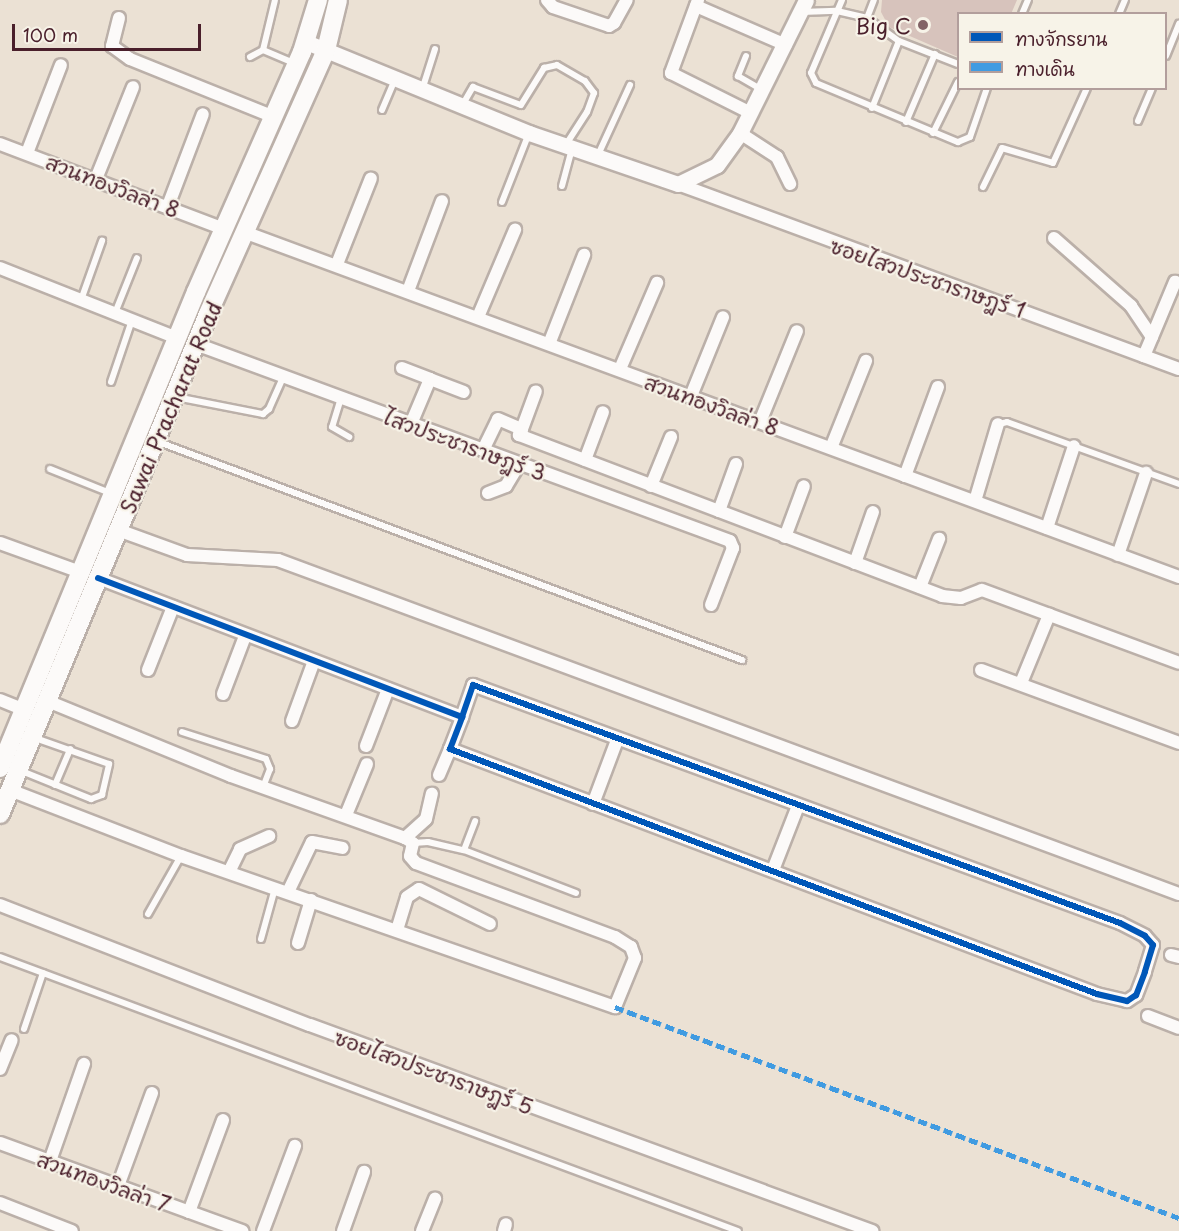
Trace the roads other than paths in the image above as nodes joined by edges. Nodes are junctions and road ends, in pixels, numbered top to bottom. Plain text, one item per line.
1 (275, 0) edge
2 (318, 0) edge
3 (338, 0) edge
4 (547, 0) edge
5 (627, 0) edge
6 (842, 0) edge
7 (874, 0) edge
8 (697, 3) edge
9 (803, 6) edge
10 (837, 11) junction
11 (119, 18) dead end
12 (867, 18) junction
13 (1179, 23) edge
14 (899, 41) junction
15 (786, 45) junction
16 (435, 49) dead end
17 (263, 51) junction
18 (301, 53) junction
19 (1167, 53) edge
20 (935, 54) junction
21 (324, 55) junction
22 (746, 56) dead end
23 (250, 57) dead end
24 (957, 64) edge
25 (61, 65) dead end
26 (395, 80) junction
27 (957, 84) edge
28 (630, 85) dead end
29 (133, 87) dead end
30 (421, 90) junction
31 (763, 90) junction
32 (986, 90) edge
33 (1086, 90) edge
34 (1151, 90) edge
35 (282, 95) junction
36 (302, 104) junction
37 (462, 106) junction
38 (872, 108) junction
39 (382, 110) dead end
40 (751, 113) junction
41 (203, 114) dead end
42 (272, 116) junction
43 (1138, 121) dead end
44 (906, 122) junction
45 (529, 133) junction
46 (740, 133) junction
47 (933, 133) junction
48 (0, 144) edge
49 (568, 147) junction
50 (27, 153) junction
51 (597, 158) junction
52 (371, 178) dead end
53 (96, 179) junction
54 (678, 184) junction
55 (790, 184) dead end
56 (562, 186) dead end
57 (983, 187) dead end
58 (442, 201) dead end
59 (502, 202) dead end
60 (168, 206) junction
61 (224, 229) junction
62 (515, 230) dead end
63 (244, 232) junction
64 (1054, 238) dead end
65 (102, 241) dead end
66 (584, 255) dead end
67 (137, 258) dead end
68 (337, 264) junction
69 (0, 268) edge
70 (1175, 282) dead end
71 (657, 283) dead end
72 (408, 291) junction
73 (81, 300) junction
74 (115, 314) junction
75 (478, 317) junction
76 (723, 317) dead end
77 (132, 320) junction
78 (797, 331) dead end
79 (1152, 337) junction
80 (177, 338) junction
81 (196, 344) junction
82 (549, 344) junction
83 (1144, 356) junction
84 (866, 361) dead end
85 (402, 368) dead end
86 (620, 369) junction
87 (1179, 369) edge
88 (283, 377) junction
89 (430, 379) junction
90 (111, 382) dead end
91 (938, 387) dead end
92 (536, 391) dead end
93 (464, 392) dead end
94 (174, 396) junction
95 (691, 396) junction
96 (341, 398) junction
97 (603, 412) dead end
98 (760, 422) junction
99 (411, 424) junction
100 (998, 424) joint
101 (522, 429) junction
102 (349, 437) dead end
103 (671, 437) dead end
104 (156, 441) junction
105 (1074, 446) junction
106 (831, 448) junction
107 (483, 450) junction
108 (585, 460) junction
109 (519, 464) junction
110 (736, 464) dead end
111 (50, 469) dead end
112 (1146, 472) junction
113 (905, 476) junction
114 (1179, 484) edge
115 (651, 486) junction
116 (804, 486) dead end
117 (488, 493) dead end
118 (113, 495) junction
119 (975, 501) junction
120 (719, 511) junction
121 (873, 513) dead end
122 (1047, 528) junction
123 (118, 530) junction
124 (785, 537) junction
125 (939, 539) dead end
126 (0, 543) edge
127 (1118, 555) junction
128 (855, 563) junction
129 (80, 572) junction
130 (1179, 577) edge
131 (98, 578) junction
132 (920, 587) junction
133 (711, 605) dead end
134 (174, 607) junction
135 (1049, 615) junction
136 (245, 636) junction
137 (742, 660) dead end
138 (314, 661) junction
139 (1179, 663) edge
140 (148, 670) dead end
141 (981, 670) dead end
142 (1021, 683) junction
143 (388, 689) junction
144 (223, 694) dead end
145 (0, 700) edge
146 (47, 702) junction
147 (24, 710) junction
148 (462, 717) junction
149 (292, 721) dead end
150 (182, 732) dead end
151 (32, 737) junction
152 (617, 740) junction
153 (1179, 743) edge
154 (366, 747) dead end
155 (70, 749) junction
156 (450, 749) junction
157 (367, 764) dead end
158 (0, 768) edge
159 (19, 769) junction
160 (439, 775) dead end
161 (55, 785) junction
162 (263, 787) junction
163 (10, 790) junction
164 (432, 794) dead end
165 (593, 804) junction
166 (798, 806) junction
167 (0, 814) edge
168 (346, 815) junction
169 (475, 821) dead end
170 (269, 836) dead end
171 (409, 840) junction
172 (342, 848) dead end
173 (464, 850) junction
174 (181, 856) junction
175 (773, 870) junction
176 (229, 872) junction
177 (276, 888) junction
178 (288, 892) junction
179 (576, 893) dead end
180 (1179, 894) edge
181 (311, 900) junction
182 (0, 905) edge
183 (148, 914) dead end
184 (490, 924) dead end
185 (397, 930) junction
186 (261, 939) dead end
187 (298, 943) dead end
188 (0, 959) edge
189 (43, 974) junction
190 (1148, 1016) dead end
191 (1179, 1028) edge
192 (24, 1029) dead end
193 (12, 1040) dead end
194 (84, 1064) dead end
195 (0, 1069) edge
196 (152, 1093) dead end
197 (223, 1120) dead end
198 (0, 1143) edge
199 (295, 1146) dead end
200 (50, 1161) junction
201 (364, 1172) dead end
202 (118, 1186) junction
203 (435, 1197) dead end
204 (0, 1203) edge
205 (189, 1212) junction
206 (51, 1227) edge
207 (72, 1231) edge
208 (242, 1231) edge
209 (263, 1231) edge
210 (343, 1231) edge
211 (422, 1231) edge
212 (738, 1231) edge
213 (872, 1231) edge

1 - 17 lane
2 - 18 main road, Sawai Pracharat Road
3 - 21 main road, Sawai Pracharat Road
4 - 5 street
6 - 10 lane
7 - 12 lane
8 - 15 street
8 - 40 street
9 - 10 lane
9 - 15 street
10 - 12 lane
10 - 38 lane
11 - 42 street
12 - 14 lane
13 - 19 lane
14 - 20 lane
14 - 38 lane
15 - 31 street
16 - 30 lane
17 - 18 lane
17 - 23 lane
18 - 21 street, ซอยไสวประชาราษฎร์ 1
18 - 35 main road, Sawai Pracharat Road
20 - 24 lane
20 - 44 lane
21 - 26 street, ซอยไสวประชาราษฎร์ 1
21 - 36 main road, Sawai Pracharat Road
22 - 31 lane
25 - 50 street
26 - 30 street, ซอยไสวประชาราษฎร์ 1
26 - 39 lane
27 - 47 lane
28 - 51 lane
29 - 53 street
30 - 37 street, ซอยไสวประชาราษฎร์ 1
31 - 40 street
32 - 47 lane
33 - 57 lane
34 - 43 lane
35 - 36 main road
35 - 42 main road, Sawai Pracharat Road
36 - 63 main road, Sawai Pracharat Road
37 - 45 street, ซอยไสวประชาราษฎร์ 1
37 - 49 lane
38 - 44 lane
40 - 46 street
41 - 60 street
42 - 61 main road, Sawai Pracharat Road
44 - 47 lane
45 - 49 street, ซอยไสวประชาราษฎร์ 1
45 - 59 lane
46 - 54 street
46 - 55 street
48 - 50 street, สวนทองวิลล่า 8
49 - 51 street, ซอยไสวประชาราษฎร์ 1
49 - 56 lane
50 - 53 street, สวนทองวิลล่า 8
51 - 54 street, ซอยไสวประชาราษฎร์ 1
52 - 68 street
53 - 60 street, สวนทองวิลล่า 8
54 - 83 street, ซอยไสวประชาราษฎร์ 1
58 - 72 street
60 - 61 street, สวนทองวิลล่า 8
61 - 80 main road, Sawai Pracharat Road
62 - 75 street
63 - 68 street, สวนทองวิลล่า 8
63 - 81 main road, Sawai Pracharat Road
64 - 79 street
65 - 73 lane
66 - 82 street
67 - 74 lane
68 - 72 street, สวนทองวิลล่า 8
69 - 73 street
70 - 79 street
71 - 86 street
72 - 75 street, สวนทองวิลล่า 8
73 - 74 street
74 - 77 street
75 - 82 street, สวนทองวิลล่า 8
76 - 95 street
77 - 80 street
77 - 90 lane
78 - 98 street
79 - 83 street
80 - 118 main road, Sawai Pracharat Road
81 - 88 street, ไสวประชาราษฎร์ 3
81 - 94 main road, Sawai Pracharat Road
82 - 86 street, สวนทองวิลล่า 8
83 - 87 street, ซอยไสวประชาราษฎร์ 1
84 - 106 street
85 - 89 street
86 - 95 street, สวนทองวิลล่า 8
88 - 94 lane
88 - 96 street, ไสวประชาราษฎร์ 3
89 - 93 street
89 - 99 street
91 - 113 street
92 - 101 street
94 - 104 main road, Sawai Pracharat Road
95 - 98 street, สวนทองวิลล่า 8
96 - 99 street, ไสวประชาราษฎร์ 3
96 - 102 lane
97 - 108 street
98 - 106 street, สวนทองวิลล่า 8
99 - 107 street, ไสวประชาราษฎร์ 3
100 - 105 lane
100 - 119 street
101 - 107 street
101 - 108 street
103 - 115 street
104 - 123 main road, Sawai Pracharat Road
104 - 137 lane
105 - 112 lane
105 - 122 street
106 - 113 street, สวนทองวิลล่า 8
107 - 109 street, ไสวประชาราษฎร์ 3
108 - 115 street
109 - 117 street
109 - 133 street, ไสวประชาราษฎร์ 3
110 - 120 street
111 - 118 lane
112 - 114 lane
112 - 127 street
113 - 119 street, สวนทองวิลล่า 8
115 - 120 street
116 - 124 street
118 - 129 main road, Sawai Pracharat Road
119 - 122 street, สวนทองวิลล่า 8
120 - 124 street
121 - 128 street
122 - 127 street, สวนทองวิลล่า 8
123 - 131 main road, Sawai Pracharat Road
123 - 180 street
124 - 128 street
125 - 132 street
126 - 129 street
127 - 130 street, สวนทองวิลล่า 8
128 - 132 street
129 - 147 main road, Sawai Pracharat Road
131 - 134 street
131 - 146 main road, Sawai Pracharat Road
132 - 135 street
134 - 136 street
134 - 140 street
135 - 139 street
135 - 142 street
136 - 138 street
136 - 144 street
138 - 143 street
138 - 149 street
141 - 142 street
142 - 153 street
143 - 148 street
143 - 154 street
145 - 147 street
146 - 151 main road, Sawai Pracharat Road
146 - 162 street
147 - 158 main road, Sawai Pracharat Road
148 - 152 street
148 - 156 street
150 - 162 lane
151 - 155 lane
151 - 159 main road, Sawai Pracharat Road
152 - 165 street
152 - 166 street
155 - 161 lane
155 - 161 lane
156 - 160 street
156 - 165 street
157 - 168 street
159 - 161 lane
159 - 163 main road, Sawai Pracharat Road
162 - 168 street
163 - 167 main road, Sawai Pracharat Road
163 - 174 street
164 - 171 street
165 - 175 street
166 - 175 street
166 - 175 street
168 - 171 street
169 - 173 lane
170 - 176 street
171 - 173 lane
171 - 185 street
172 - 178 street
173 - 179 lane
174 - 176 street
174 - 183 lane
176 - 177 street
177 - 178 street
177 - 186 lane
178 - 181 street
181 - 185 street
181 - 187 street
182 - 213 street, ซอยไสวประชาราษฎร์ 5
184 - 185 street
188 - 189 lane
189 - 192 lane
189 - 212 lane
190 - 191 street
193 - 195 street
194 - 200 street
196 - 202 street
197 - 205 street
198 - 200 street, สวนทองวิลล่า 7
199 - 209 street
200 - 202 street, สวนทองวิลล่า 7
201 - 210 street
202 - 205 street, สวนทองวิลล่า 7
203 - 211 street
204 - 206 street
205 - 208 street, สวนทองวิลล่า 7
206 - 207 street

